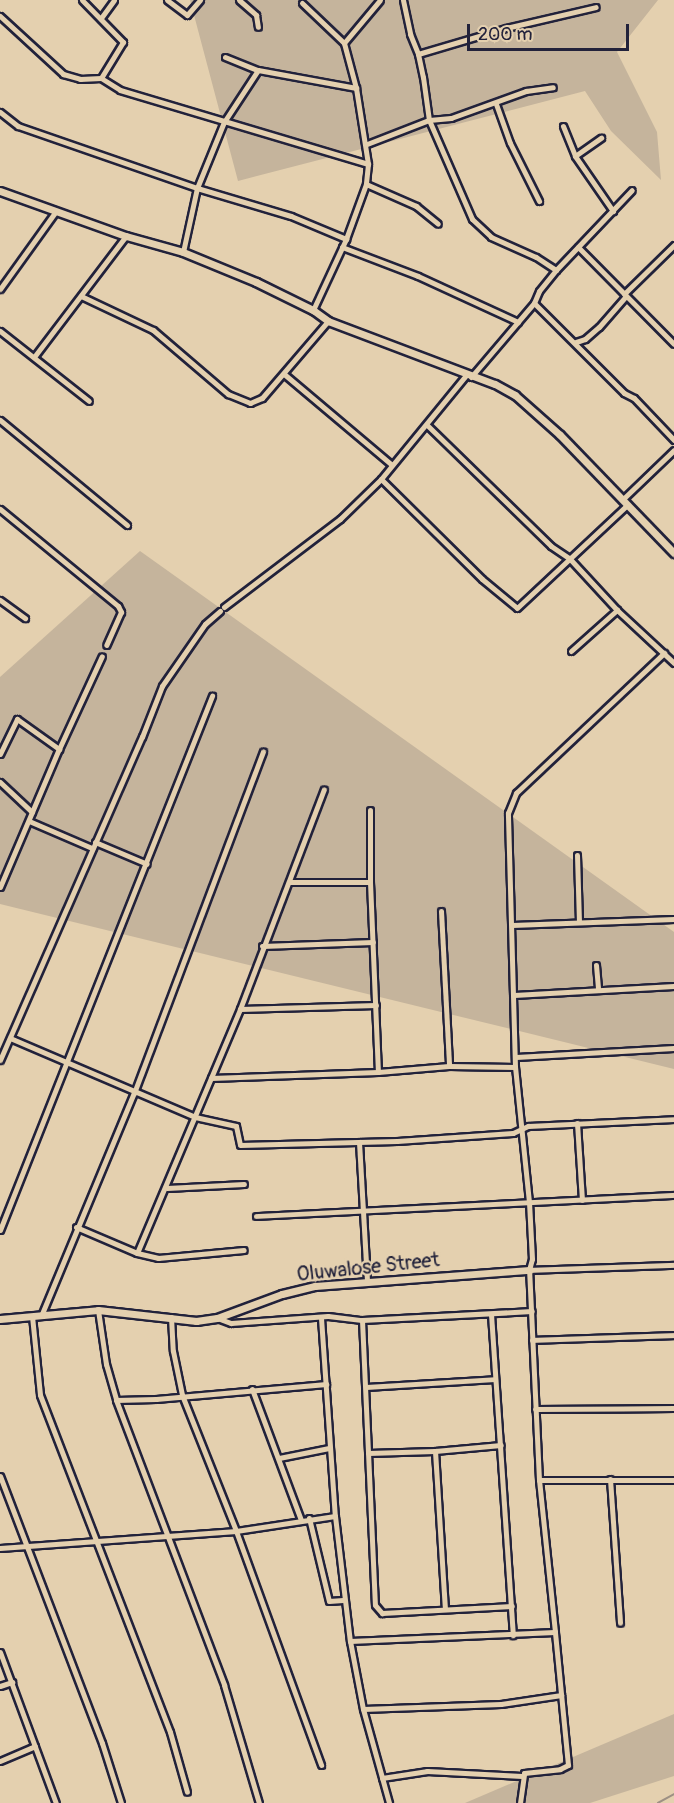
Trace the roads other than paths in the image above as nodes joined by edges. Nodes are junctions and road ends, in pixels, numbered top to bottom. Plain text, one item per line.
1 (82, 0) edge
2 (114, 0) edge
3 (167, 0) edge
4 (200, 0) edge
5 (239, 0) edge
6 (380, 0) edge
7 (403, 0) edge
8 (302, 3) dead end
9 (596, 7) dead end
10 (0, 16) edge
11 (101, 18) junction
12 (258, 27) dead end
13 (344, 43) junction
14 (418, 54) junction
15 (225, 57) dead end
16 (258, 70) junction
17 (101, 78) junction
18 (553, 87) dead end
19 (356, 88) junction
20 (495, 104) junction
21 (0, 112) edge
22 (429, 120) junction
23 (224, 122) junction
24 (563, 126) dead end
25 (602, 138) dead end
26 (367, 144) junction
27 (575, 156) junction
28 (368, 164) junction
29 (366, 184) junction
30 (196, 188) junction
31 (632, 190) dead end
32 (0, 191) edge
33 (539, 201) dead end
34 (56, 211) junction
35 (614, 211) junction
36 (438, 224) dead end
37 (126, 236) junction
38 (346, 239) junction
39 (674, 245) edge
40 (342, 247) junction
41 (578, 247) junction
42 (183, 252) junction
43 (556, 270) junction
44 (0, 289) edge
45 (625, 295) junction
46 (81, 296) junction
47 (534, 303) junction
48 (313, 310) junction
49 (328, 321) junction
50 (518, 322) junction
51 (0, 332) edge
52 (576, 342) junction
53 (674, 344) edge
54 (34, 357) junction
55 (284, 374) junction
56 (469, 376) junction
57 (89, 401) dead end
58 (0, 420) edge
59 (427, 425) junction
60 (674, 440) edge
61 (674, 450) edge
62 (392, 465) junction
63 (381, 479) junction
64 (624, 502) junction
65 (0, 509) edge
66 (127, 525) dead end
67 (674, 553) edge
68 (570, 559) junction
69 (0, 600) edge
70 (617, 610) junction
71 (25, 618) dead end
72 (106, 645) dead end
73 (571, 651) dead end
74 (664, 653) junction
75 (102, 656) dead end
76 (674, 663) edge
77 (212, 696) dead end
78 (59, 749) junction
79 (262, 752) dead end
80 (0, 754) edge
81 (0, 782) edge
82 (324, 789) dead end
83 (370, 810) dead end
84 (32, 812) junction
85 (29, 821) junction
86 (94, 845) junction
87 (577, 855) dead end
88 (147, 864) junction
89 (0, 869) edge
90 (6, 874) junction
91 (289, 882) junction
92 (370, 882) junction
93 (0, 887) edge
94 (441, 911) dead end
95 (674, 919) edge
96 (579, 922) junction
97 (512, 925) junction
98 (373, 942) junction
99 (262, 946) junction
100 (596, 965) dead end
101 (674, 986) edge
102 (597, 989) junction
103 (514, 995) junction
104 (376, 1005) junction
105 (240, 1009) junction
106 (9, 1038) junction
107 (674, 1048) edge
108 (516, 1057) junction
109 (0, 1060) edge
110 (68, 1063) junction
111 (448, 1066) junction
112 (515, 1067) junction
113 (378, 1072) junction
114 (211, 1078) junction
115 (134, 1093) junction
116 (195, 1117) junction
117 (674, 1119) edge
118 (577, 1123) junction
119 (521, 1129) junction
120 (359, 1142) junction
121 (244, 1184) dead end
122 (167, 1188) junction
123 (674, 1195) edge
124 (582, 1200) junction
125 (529, 1202) junction
126 (363, 1210) junction
127 (256, 1216) dead end
128 (76, 1227) junction
129 (0, 1230) edge
130 (244, 1250) dead end
131 (137, 1253) junction
132 (674, 1265) edge
133 (529, 1270) junction
134 (367, 1281) junction
135 (98, 1310) junction
136 (532, 1311) junction
137 (490, 1314) junction
138 (32, 1316) junction
139 (41, 1316) junction
140 (171, 1317) junction
141 (217, 1318) junction
142 (321, 1318) junction
143 (0, 1319) edge
144 (362, 1320) junction
145 (674, 1335) edge
146 (532, 1340) junction
147 (495, 1379) junction
148 (326, 1384) junction
149 (366, 1387) junction
150 (252, 1389) junction
151 (182, 1395) junction
152 (116, 1400) junction
153 (535, 1408) junction
154 (674, 1408) edge
155 (501, 1445) junction
156 (329, 1448) junction
157 (435, 1452) junction
158 (368, 1453) junction
159 (279, 1458) junction
160 (0, 1476) edge
161 (610, 1479) junction
162 (539, 1480) junction
163 (674, 1480) edge
164 (335, 1516) junction
165 (309, 1518) junction
166 (301, 1520) junction
167 (236, 1531) junction
168 (167, 1536) junction
169 (97, 1542) junction
170 (27, 1544) junction
171 (0, 1548) edge
172 (343, 1600) junction
173 (512, 1606) junction
174 (445, 1610) junction
175 (620, 1623) dead end
176 (555, 1632) junction
177 (513, 1635) junction
178 (350, 1641) junction
179 (0, 1652) edge
180 (12, 1682) junction
181 (0, 1686) edge
182 (561, 1695) junction
183 (363, 1709) junction
184 (35, 1746) junction
185 (0, 1761) edge
186 (321, 1765) dead end
187 (522, 1776) junction
188 (382, 1778) junction
189 (187, 1792) dead end
190 (56, 1803) edge
191 (122, 1803) edge
192 (259, 1803) edge
193 (389, 1803) edge
194 (520, 1803) edge

1 - 11 street
2 - 11 street
3 - 4 street
5 - 12 street
6 - 13 street
7 - 14 street
8 - 13 street
9 - 14 street
10 - 17 street
11 - 17 street
13 - 19 street
14 - 22 street
15 - 16 street
16 - 19 street
16 - 23 street
17 - 23 street
18 - 20 street
19 - 26 street
20 - 22 street
20 - 33 street
21 - 30 street
22 - 26 street
22 - 43 street
23 - 28 street
23 - 30 street
24 - 27 street
25 - 27 street
26 - 28 street
27 - 35 street
28 - 29 street
29 - 36 street
29 - 38 street
30 - 38 street
30 - 42 street
31 - 35 street
32 - 34 street
34 - 37 street
34 - 44 street
35 - 41 street
37 - 42 street
37 - 46 street
38 - 40 street
39 - 45 street
40 - 48 street
40 - 50 street
41 - 43 street
41 - 45 street
42 - 48 street
43 - 47 street
45 - 52 street
45 - 53 street
46 - 54 street
46 - 55 street
47 - 50 street
47 - 52 street
48 - 49 street
49 - 55 street
49 - 56 street
50 - 56 street
51 - 54 street
52 - 60 street
54 - 57 street
55 - 62 street
56 - 59 street
56 - 64 street
58 - 66 street
59 - 62 street
59 - 68 street
61 - 64 street
62 - 63 street
63 - 68 street
63 - 86 street
64 - 67 street
64 - 68 street
65 - 72 street
68 - 70 street
69 - 71 street
70 - 73 street
70 - 74 street
74 - 76 street
74 - 97 street
75 - 78 street
77 - 88 street
78 - 80 street
78 - 84 street
79 - 115 street
81 - 84 street
82 - 91 street
83 - 92 street
84 - 85 street
85 - 86 street
85 - 90 street
86 - 88 street
86 - 106 street
87 - 96 street
88 - 110 street
89 - 90 street
90 - 93 street
91 - 92 street
91 - 99 street
92 - 98 street
94 - 111 street
95 - 96 street
96 - 97 street
97 - 103 street
98 - 99 street
98 - 104 street
99 - 105 street
100 - 102 street
101 - 102 street
102 - 103 street
103 - 108 street
104 - 105 street
104 - 113 street
105 - 114 street
106 - 109 street
106 - 110 street
107 - 108 street
108 - 112 street
110 - 115 street
110 - 129 street
111 - 112 street
111 - 113 street
112 - 119 street
113 - 114 street
114 - 116 street
115 - 116 street
115 - 128 street
116 - 120 street
116 - 122 street
117 - 118 street
118 - 119 street
118 - 124 street
119 - 120 street
119 - 125 street
120 - 126 street
121 - 122 street
122 - 131 street
123 - 124 street
124 - 125 street
125 - 126 street
125 - 133 street
126 - 127 street
126 - 134 street
128 - 131 street
128 - 139 street
130 - 131 street
132 - 133 street, Oluwalose Street
133 - 134 street, Oluwalose Street
133 - 136 street
134 - 141 street, Oluwalose Street
135 - 139 street, Oluwalose Street
135 - 140 street, Oluwalose Street
135 - 152 street
136 - 137 street
136 - 146 street
137 - 144 street
137 - 147 street
138 - 139 street, Oluwalose Street
138 - 143 street, Oluwalose Street
138 - 169 street
140 - 141 street, Oluwalose Street
140 - 151 street
141 - 142 street
142 - 144 street
142 - 148 street
144 - 149 street
145 - 146 street
146 - 153 street
147 - 149 street
147 - 155 street
148 - 150 street
148 - 156 street
149 - 158 street
150 - 151 street
150 - 159 street
151 - 152 street
151 - 167 street
152 - 168 street
153 - 154 street
153 - 162 street
155 - 157 street
155 - 173 street
156 - 159 street
156 - 164 street
157 - 158 street
157 - 174 street
158 - 174 street
159 - 166 street
160 - 170 street
161 - 162 street
161 - 163 street
161 - 175 street
162 - 176 street
164 - 165 street
164 - 172 street
165 - 166 street
165 - 172 street
166 - 167 street
167 - 168 street
167 - 186 street
168 - 169 street
168 - 192 street
169 - 170 street
169 - 189 street
170 - 171 street
170 - 191 street
172 - 178 street
173 - 174 street
173 - 177 street
176 - 177 street
176 - 182 street
177 - 178 street
178 - 183 street
179 - 180 street
180 - 181 street
180 - 184 street
182 - 183 street
182 - 187 street
183 - 188 street
184 - 185 street
184 - 190 street
187 - 188 street
187 - 194 street
188 - 193 street

